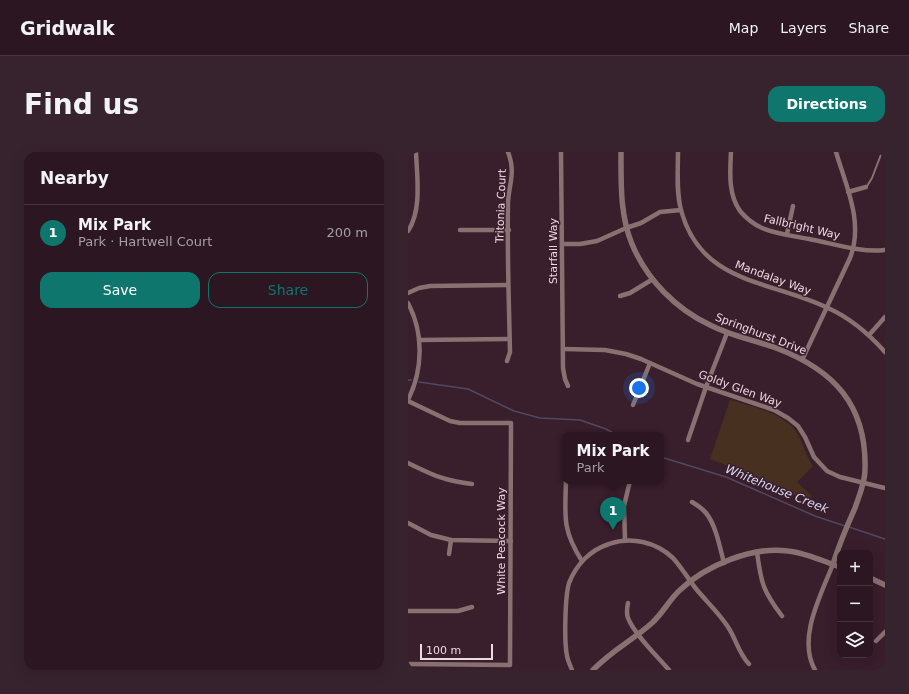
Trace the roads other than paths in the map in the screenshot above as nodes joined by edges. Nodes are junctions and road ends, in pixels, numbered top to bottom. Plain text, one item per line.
1 (416, 152) edge
2 (508, 152) edge
3 (561, 152) edge
4 (621, 152) edge
5 (678, 152) edge
6 (731, 152) edge
7 (836, 152) edge
8 (882, 152) edge
9 (866, 187) joint
10 (848, 192) junction
11 (793, 206) dead end
12 (681, 210) junction
13 (626, 228) junction
14 (460, 230) dead end
15 (509, 230) junction
16 (408, 231) edge
17 (786, 234) junction
18 (562, 244) junction
19 (854, 248) junction
20 (884, 250) dead end
21 (653, 279) junction
22 (508, 285) junction
23 (408, 293) edge
24 (620, 296) dead end
25 (408, 303) edge
26 (827, 307) junction
27 (885, 317) edge
28 (727, 333) junction
29 (869, 335) junction
30 (509, 339) junction
31 (419, 340) junction
32 (563, 349) junction
33 (885, 352) edge
34 (802, 360) junction
35 (507, 361) dead end
36 (650, 363) junction
37 (568, 386) dead end
38 (706, 387) junction
39 (408, 401) edge
40 (633, 405) dead end
41 (688, 440) dead end
42 (408, 463) edge
43 (863, 482) junction
44 (472, 484) dead end
45 (566, 484) edge
46 (629, 484) edge
47 (885, 488) edge
48 (692, 502) dead end
49 (408, 524) edge
50 (451, 540) junction
51 (625, 540) junction
52 (510, 541) junction
53 (757, 552) junction
54 (449, 554) dead end
55 (582, 561) junction
56 (724, 563) junction
57 (833, 564) junction
58 (837, 566) edge
59 (873, 579) edge
60 (690, 581) junction
61 (885, 585) edge
62 (628, 603) dead end
63 (472, 607) dead end
64 (408, 611) edge
65 (782, 616) dead end
66 (885, 632) edge
67 (638, 634) junction
68 (876, 641) dead end
69 (408, 664) edge
70 (749, 664) dead end
71 (572, 670) edge
72 (593, 670) edge
73 (670, 670) edge
74 (815, 670) edge

1 - 16 street
2 - 15 street, Tritonia Court
3 - 18 street, Starfall Way
4 - 13 street, Springhurst Drive
5 - 12 street, Mandalay Way
6 - 17 street, Fallbright Way
7 - 10 street
8 - 9 lane
9 - 10 street
10 - 19 street
11 - 17 street
12 - 13 street
12 - 26 street, Mandalay Way
13 - 18 street
13 - 21 street, Springhurst Drive
14 - 15 street
15 - 22 street, Tritonia Court
17 - 19 street, Fallbright Way
18 - 32 street, Starfall Way
19 - 20 street, Fallbright Way
19 - 26 street
21 - 24 street
21 - 28 street, Springhurst Drive
22 - 23 street
22 - 30 street, Tritonia Court
25 - 31 street
26 - 29 street, Mandalay Way
26 - 34 street
27 - 29 street
28 - 34 street, Springhurst Drive
28 - 38 street
29 - 33 street, Mandalay Way
30 - 31 street
30 - 35 street, Tritonia Court
31 - 39 street
32 - 36 street, Goldy Glen Way
32 - 37 street, Starfall Way
34 - 43 street, Springhurst Drive
36 - 38 street, Goldy Glen Way
36 - 40 street
38 - 41 street
38 - 43 street, Goldy Glen Way
39 - 52 street, White Peacock Way
42 - 44 street
43 - 47 street, Goldy Glen Way
43 - 57 street, Springhurst Drive
45 - 55 street
46 - 51 street
48 - 56 street
49 - 50 street
50 - 52 street
50 - 54 street
51 - 55 street
51 - 60 street
52 - 69 street, White Peacock Way
53 - 56 street
53 - 57 street
53 - 65 street
55 - 71 street
56 - 60 street
57 - 58 street
57 - 74 street
59 - 61 street
60 - 67 street
60 - 70 street
62 - 67 street
63 - 64 street
66 - 68 street
67 - 72 street
67 - 73 street

